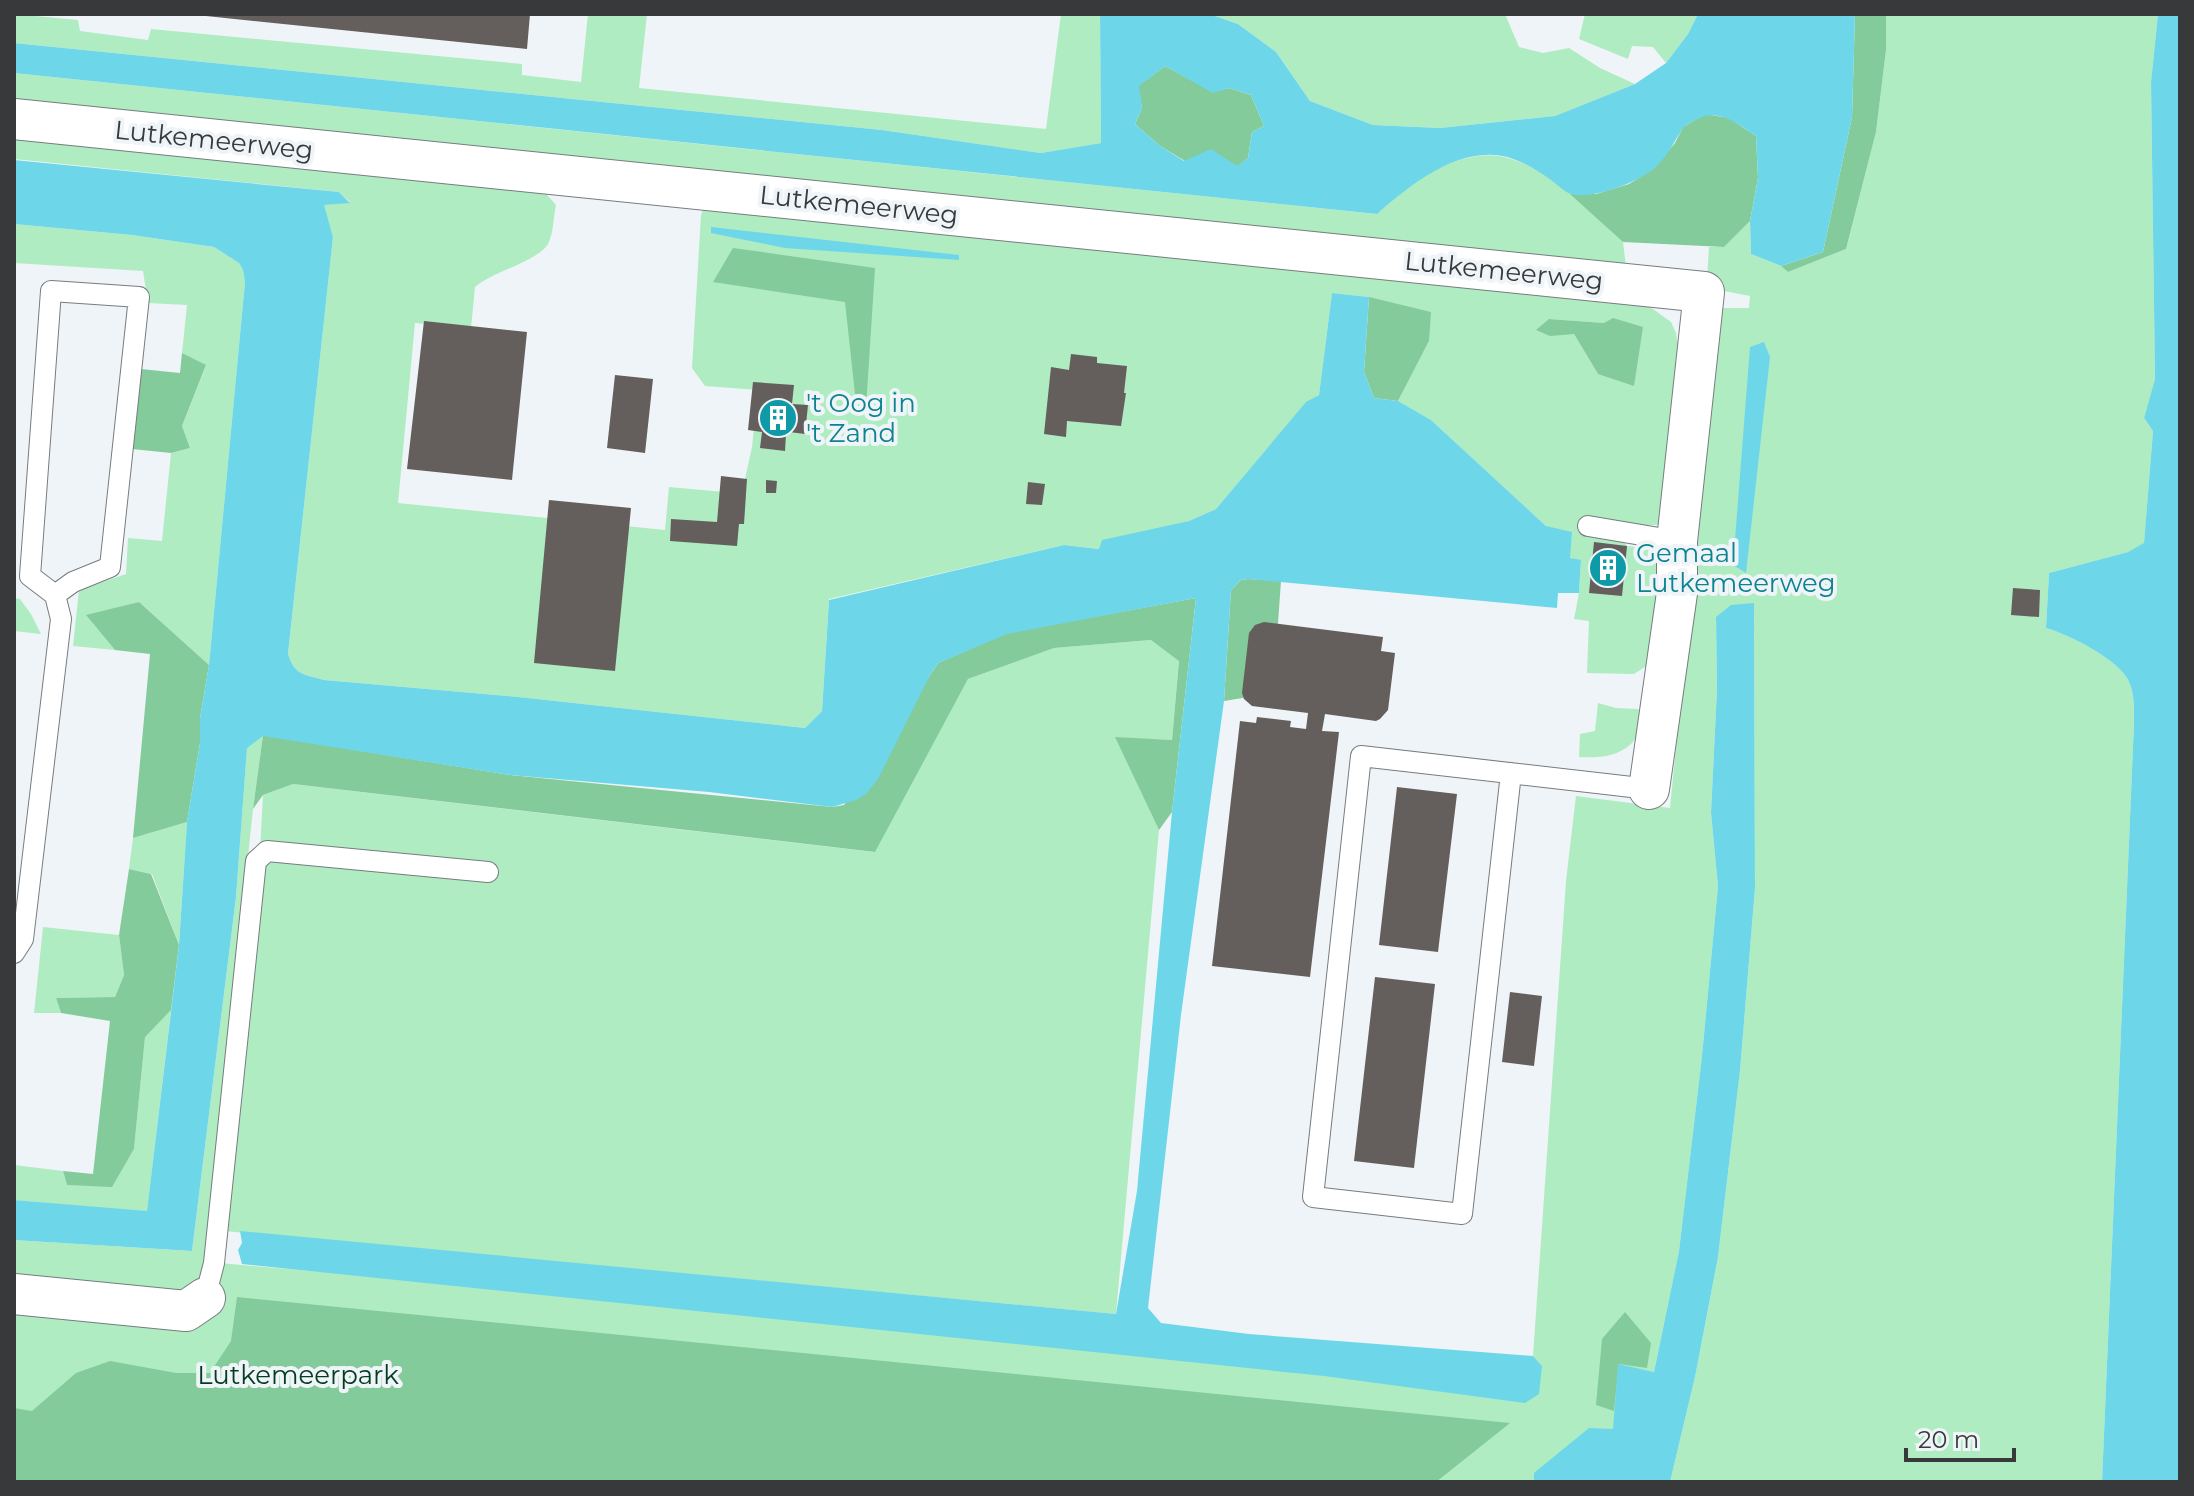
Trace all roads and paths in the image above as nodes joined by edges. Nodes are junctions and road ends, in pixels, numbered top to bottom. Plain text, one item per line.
1 (14, 119) edge
2 (1588, 526) dead end
3 (1677, 541) junction
4 (22, 576) edge
5 (55, 595) junction
6 (1511, 773) junction
7 (1649, 789) joint
8 (488, 872) dead end
9 (14, 953) edge
10 (14, 1294) edge
11 (205, 1298) joint

1 - 3 street, Lutkemeerweg
2 - 3 lane
3 - 7 street
4 - 5 lane
4 - 5 lane
5 - 9 lane
6 - 6 lane
6 - 7 lane
8 - 11 lane
10 - 11 street

